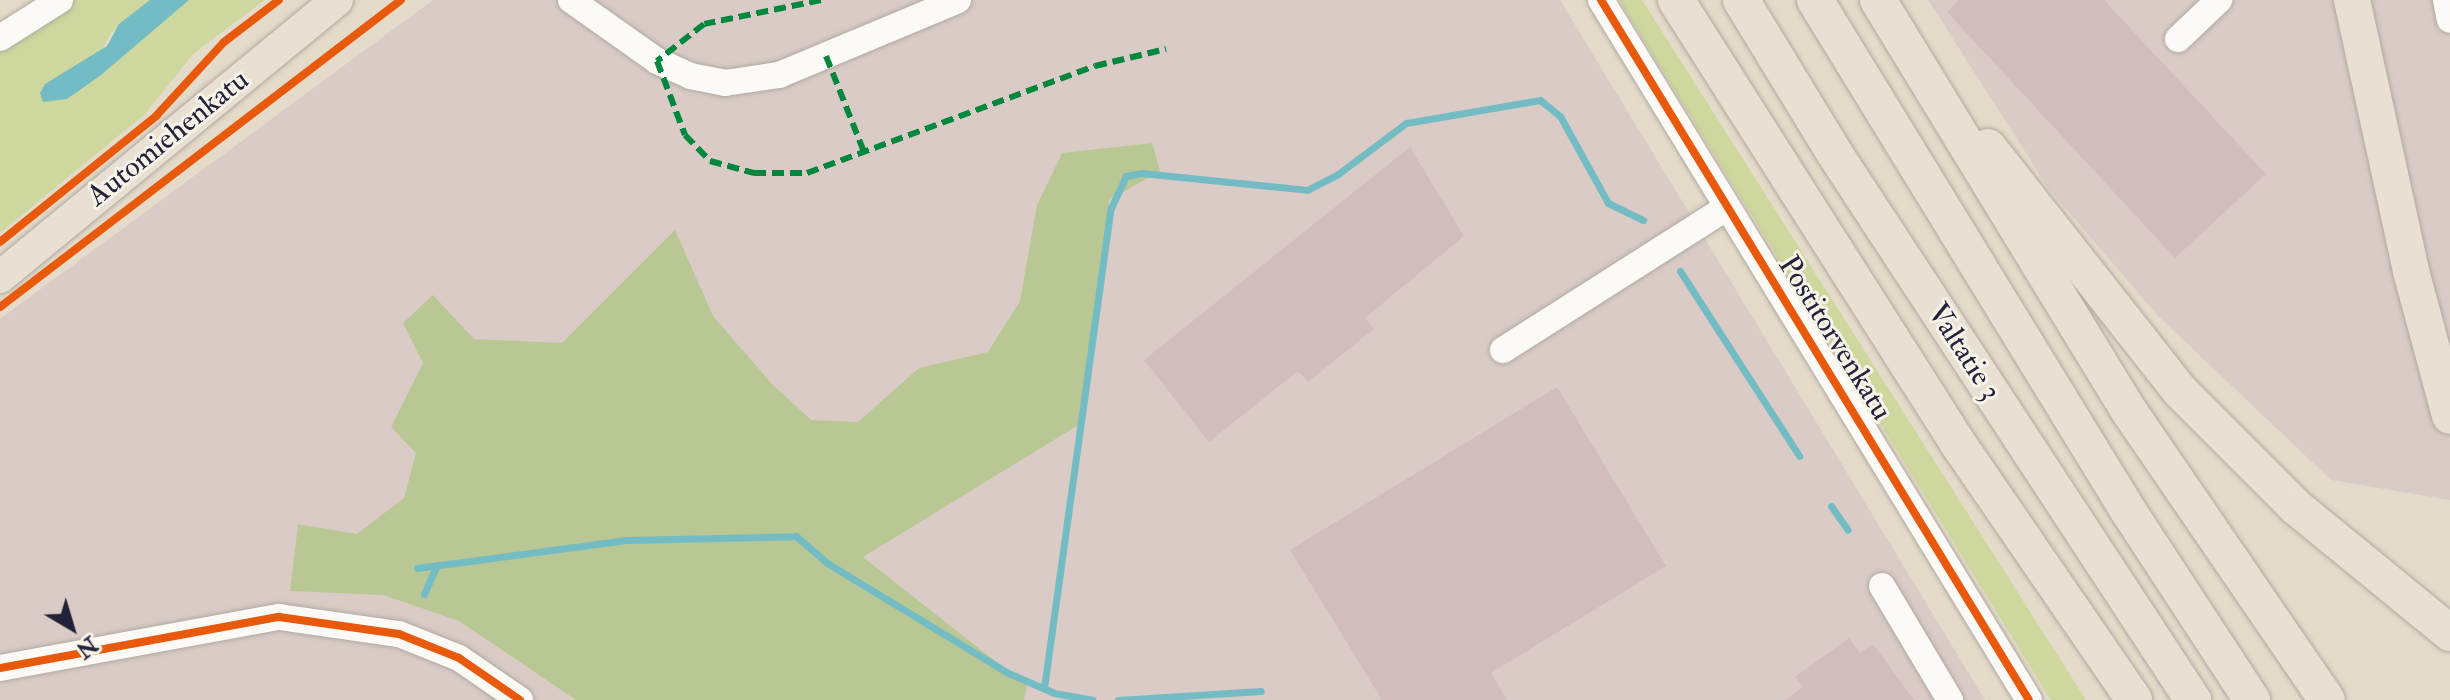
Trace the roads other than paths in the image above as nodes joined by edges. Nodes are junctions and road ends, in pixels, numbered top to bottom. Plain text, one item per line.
1 (60, 0) edge
2 (337, 0) edge
3 (571, 0) edge
4 (601, 0) edge
5 (958, 0) edge
6 (1601, 0) edge
7 (1676, 0) edge
8 (1741, 0) edge
9 (1815, 0) edge
10 (1878, 0) edge
11 (2219, 0) edge
12 (2352, 0) edge
13 (2446, 0) edge
14 (2450, 20) edge
15 (613, 28) junction
16 (0, 38) edge
17 (2178, 39) dead end
18 (1930, 85) junction
19 (1726, 208) junction
20 (0, 277) edge
21 (1503, 350) dead end
22 (2450, 416) edge
23 (2015, 525) junction
24 (1882, 586) dead end
25 (2450, 633) edge
26 (2306, 667) junction
27 (0, 668) edge
28 (520, 700) edge
29 (1950, 700) edge
30 (2029, 700) edge
31 (2113, 700) edge
32 (2134, 700) edge
33 (2193, 700) edge
34 (2252, 700) edge
35 (2327, 700) edge
36 (2343, 700) edge

1 - 16 street
2 - 20 main road, Automiehenkatu
3 - 15 street
4 - 15 street
5 - 15 street
6 - 19 street, Postitorvenkatu
7 - 23 highway
8 - 33 highway, Valtatie 3
9 - 34 highway, Valtatie 3
10 - 18 highway
11 - 17 street
12 - 22 highway
13 - 14 street
18 - 25 highway
18 - 26 highway
19 - 21 street
19 - 30 street, Postitorvenkatu
23 - 31 highway
23 - 32 highway
24 - 29 street
26 - 35 highway
26 - 36 highway
27 - 28 street

